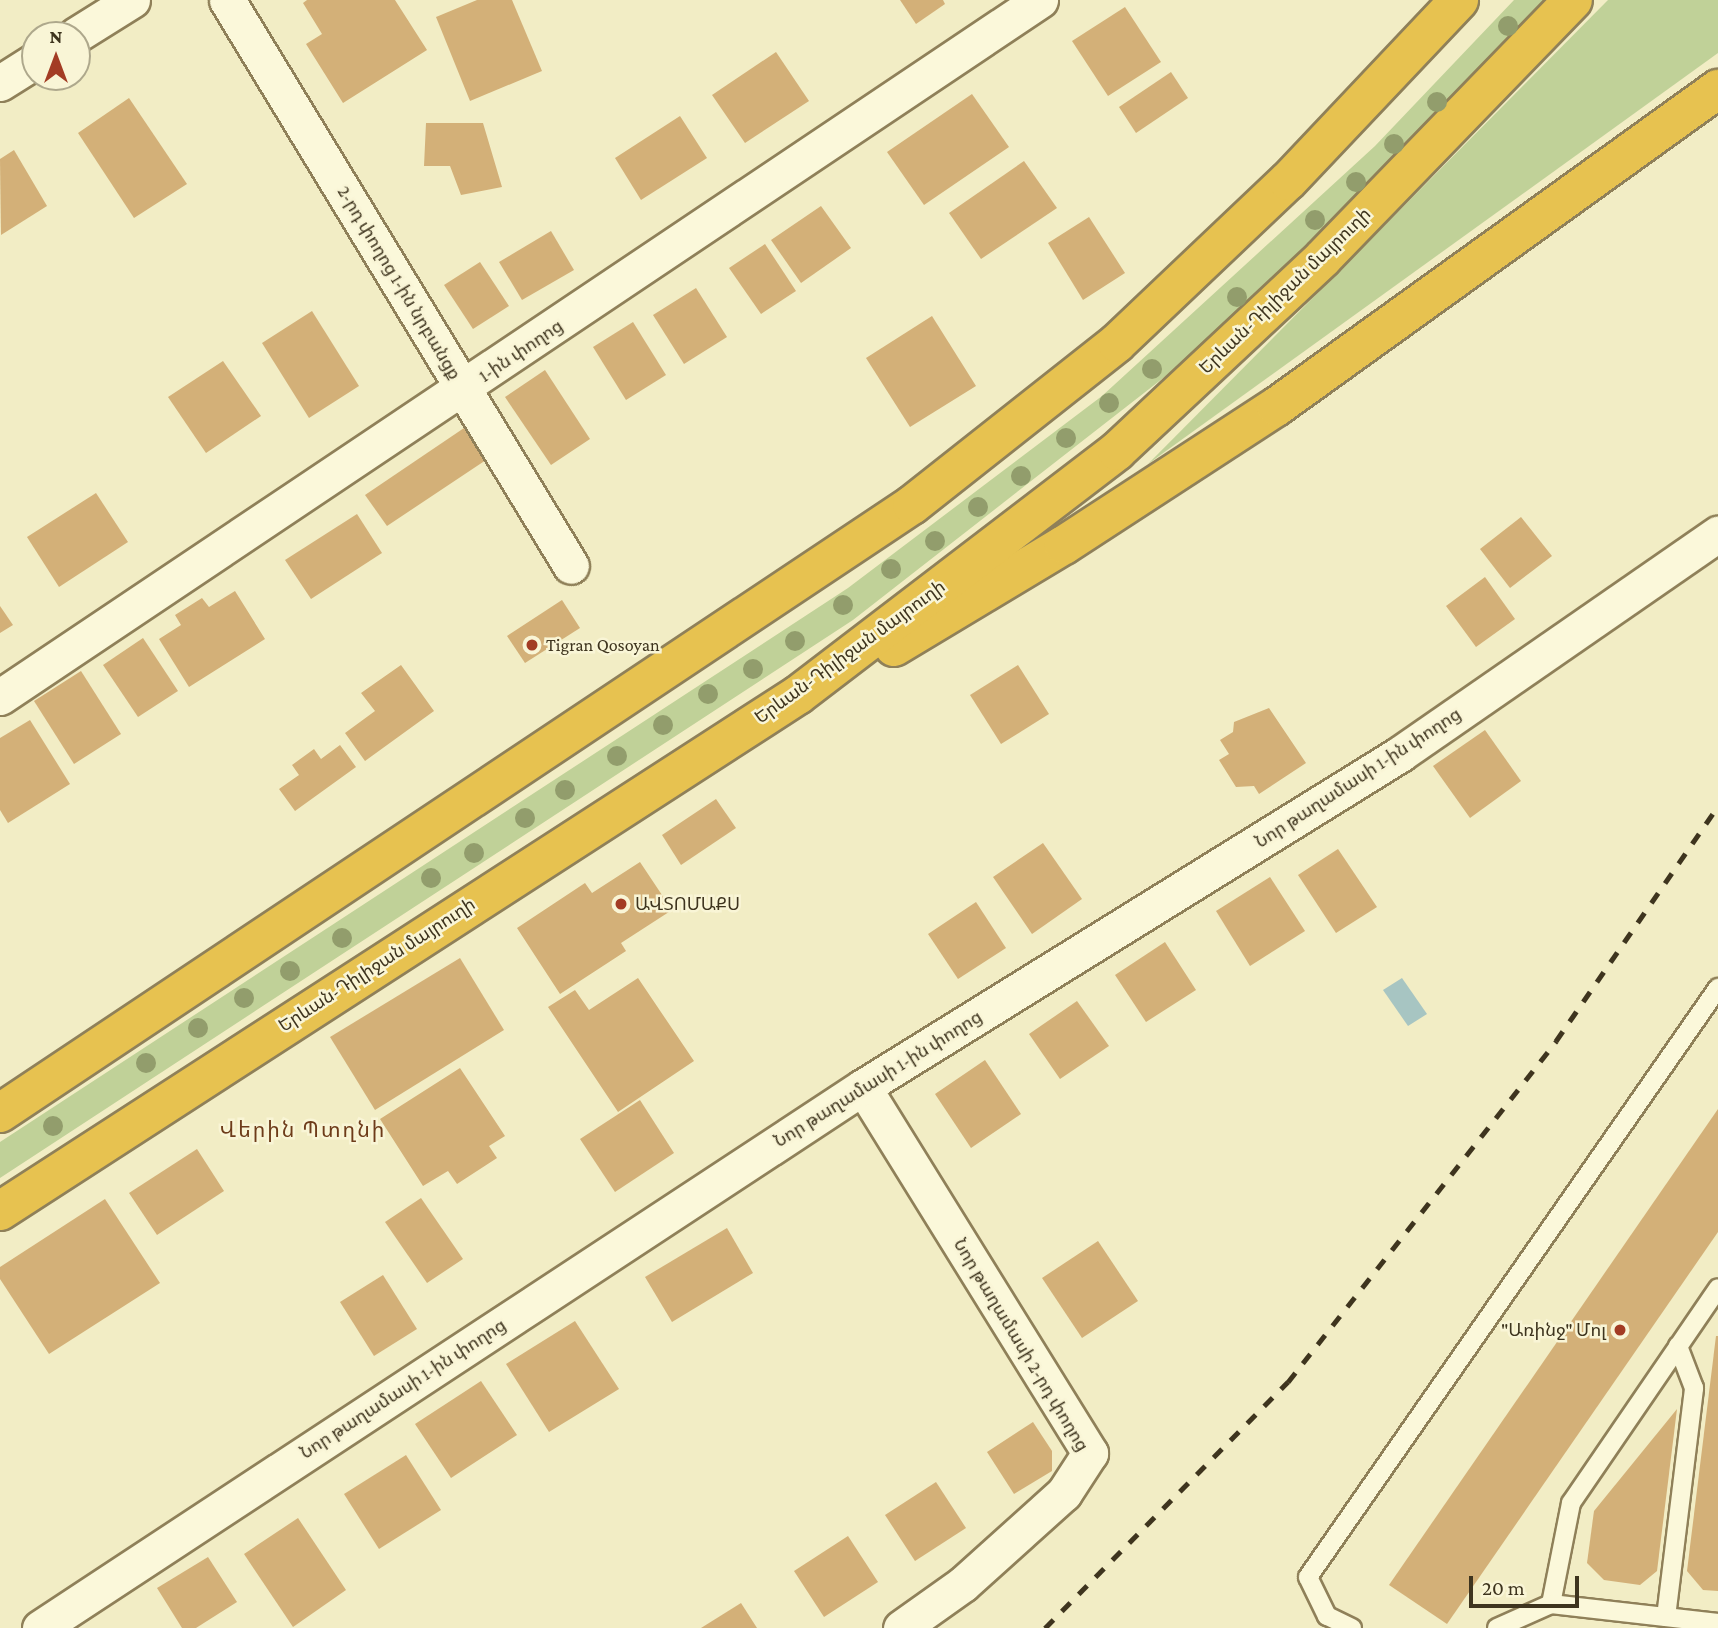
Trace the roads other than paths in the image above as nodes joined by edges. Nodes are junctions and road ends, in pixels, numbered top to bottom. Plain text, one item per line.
1 (132, 0) edge
2 (227, 0) edge
3 (1040, 0) edge
4 (1459, 0) edge
5 (1573, 0) edge
6 (91, 26) edge
7 (21, 70) edge
8 (0, 83) edge
9 (1718, 89) edge
10 (464, 389) junction
11 (1718, 534) edge
12 (571, 566) dead end
13 (798, 695) junction
14 (0, 697) edge
15 (1718, 988) edge
16 (863, 1087) junction
17 (0, 1113) edge
18 (0, 1212) edge
19 (1718, 1288) edge
20 (1678, 1346) junction
21 (1551, 1604) junction
22 (1666, 1617) junction
23 (1642, 1621) edge
24 (1718, 1622) edge
25 (40, 1628) edge
26 (901, 1628) edge
27 (1352, 1628) edge
28 (1497, 1628) edge

1 - 6 street
2 - 10 street, 2-րդ փողոց 1-ին նրբանցք
3 - 10 street, 1-ին փողոց
4 - 17 highway
5 - 13 highway, Երևան-Դիլիջան մայրուղի
7 - 8 street
9 - 13 highway
10 - 12 street, 2-րդ փողոց 1-ին նրբանցք
10 - 14 street, 1-ին փողոց
11 - 16 street, Նոր թաղամասի 1-ին փողոց
13 - 18 highway, Երևան-Դիլիջան մայրուղի
15 - 27 lane
16 - 25 street, Նոր թաղամասի 1-ին փողոց
16 - 26 street, Նոր թաղամասի 2-րդ փողոց
19 - 20 lane
20 - 21 lane
20 - 22 lane
21 - 23 lane
21 - 28 lane
22 - 23 lane
22 - 24 lane

